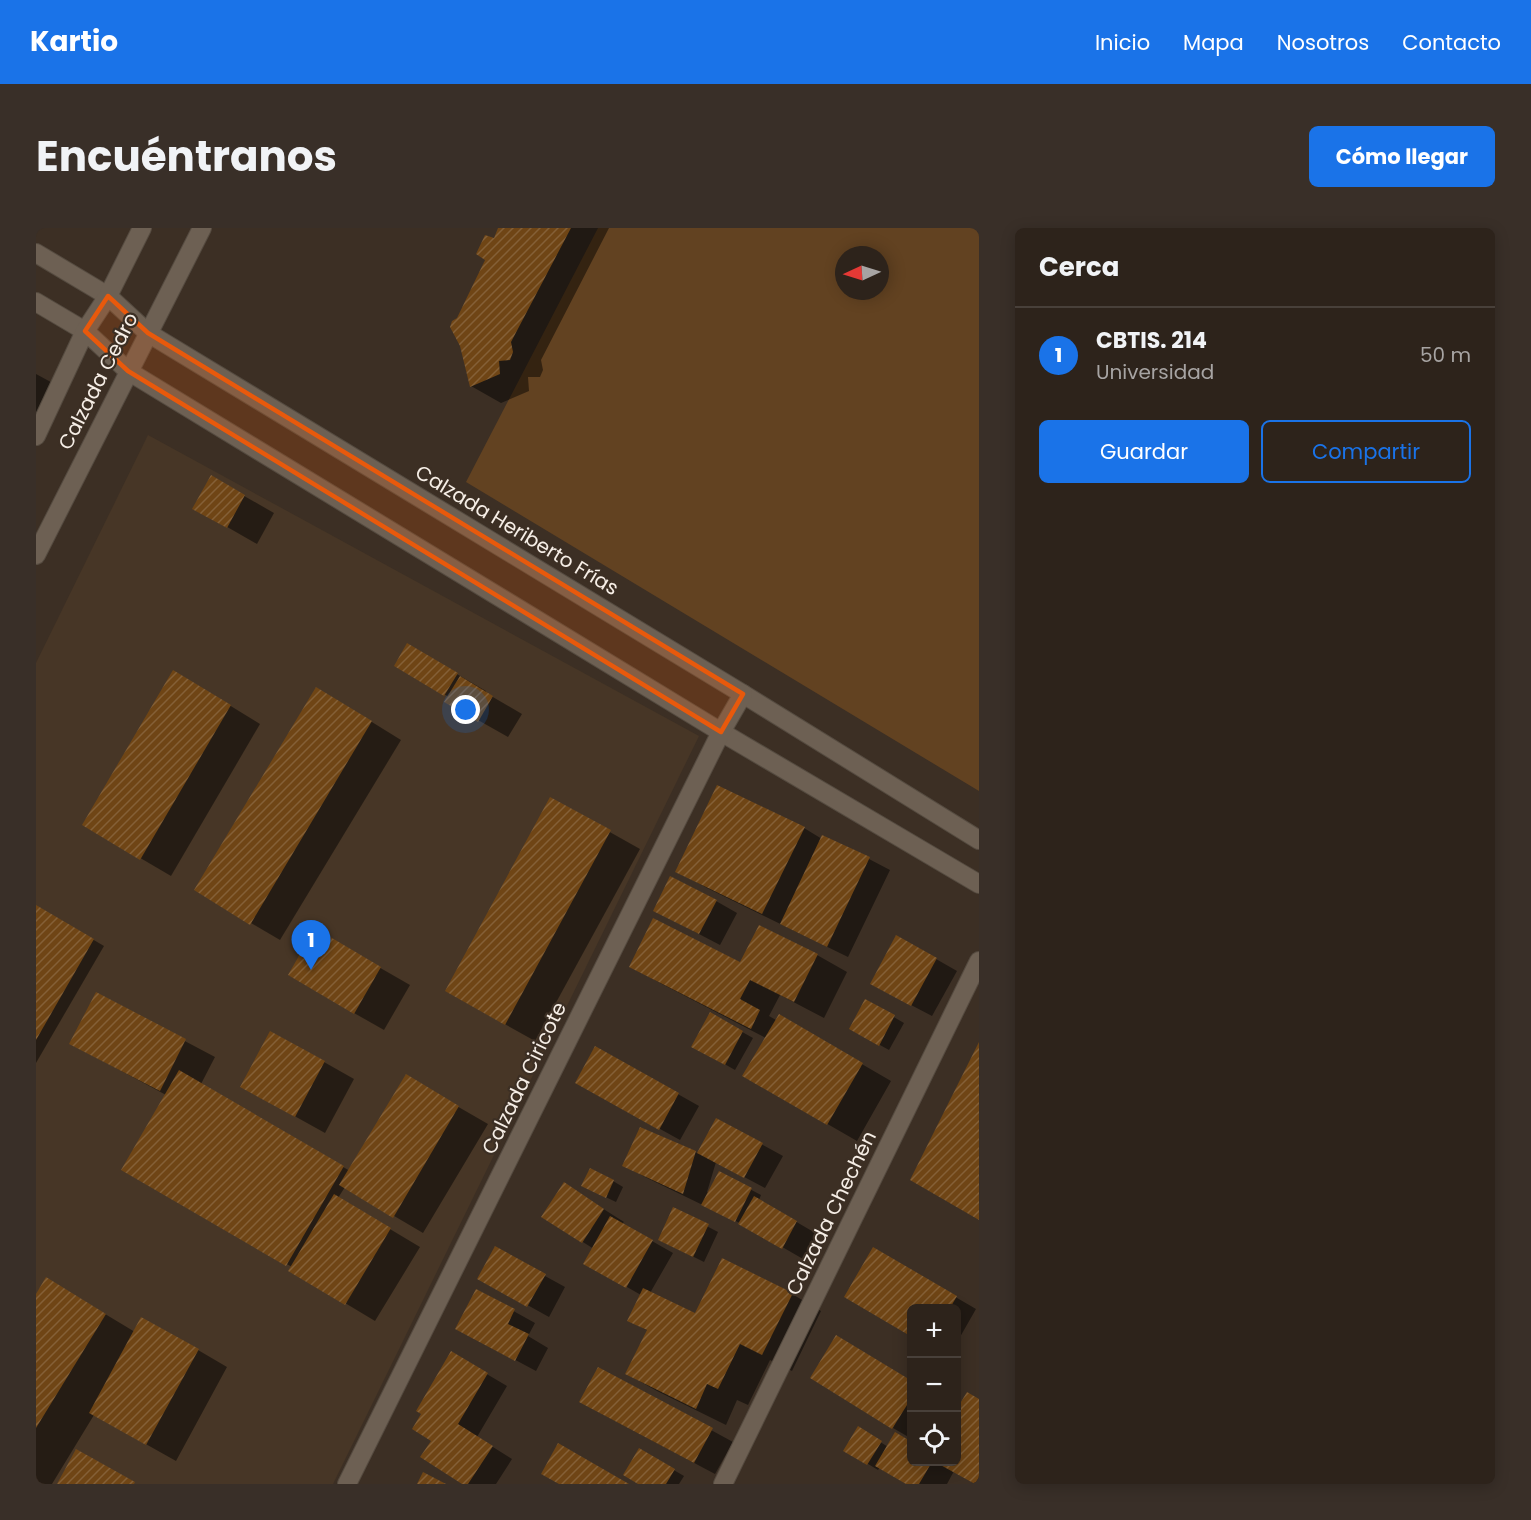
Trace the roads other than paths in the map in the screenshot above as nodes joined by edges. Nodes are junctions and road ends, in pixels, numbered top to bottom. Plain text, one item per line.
1 (142, 228) edge
2 (202, 228) edge
3 (36, 253) edge
4 (108, 296) junction
5 (36, 302) edge
6 (85, 331) junction
7 (148, 333) junction
8 (128, 371) junction
9 (36, 436) edge
10 (36, 555) edge
11 (743, 694) junction
12 (721, 732) junction
13 (979, 840) edge
14 (979, 884) edge
15 (979, 961) edge
16 (347, 1484) edge
17 (723, 1484) edge

1 - 4 street, Calzada Cedro
2 - 7 street, Calzada Cedro
3 - 4 street, Calzada Heriberto Frías
4 - 6 street, Calzada Cedro
4 - 7 street, Calzada Heriberto Frías
5 - 6 street
6 - 8 street
6 - 9 street, Calzada Cedro
7 - 8 street, Calzada Cedro
7 - 11 street, Calzada Heriberto Frías
8 - 10 street, Calzada Cedro
8 - 12 street
11 - 12 street, Calzada Ciricote
11 - 13 street, Calzada Heriberto Frías
12 - 14 street
12 - 16 street, Calzada Ciricote
15 - 17 street, Calzada Chechén

